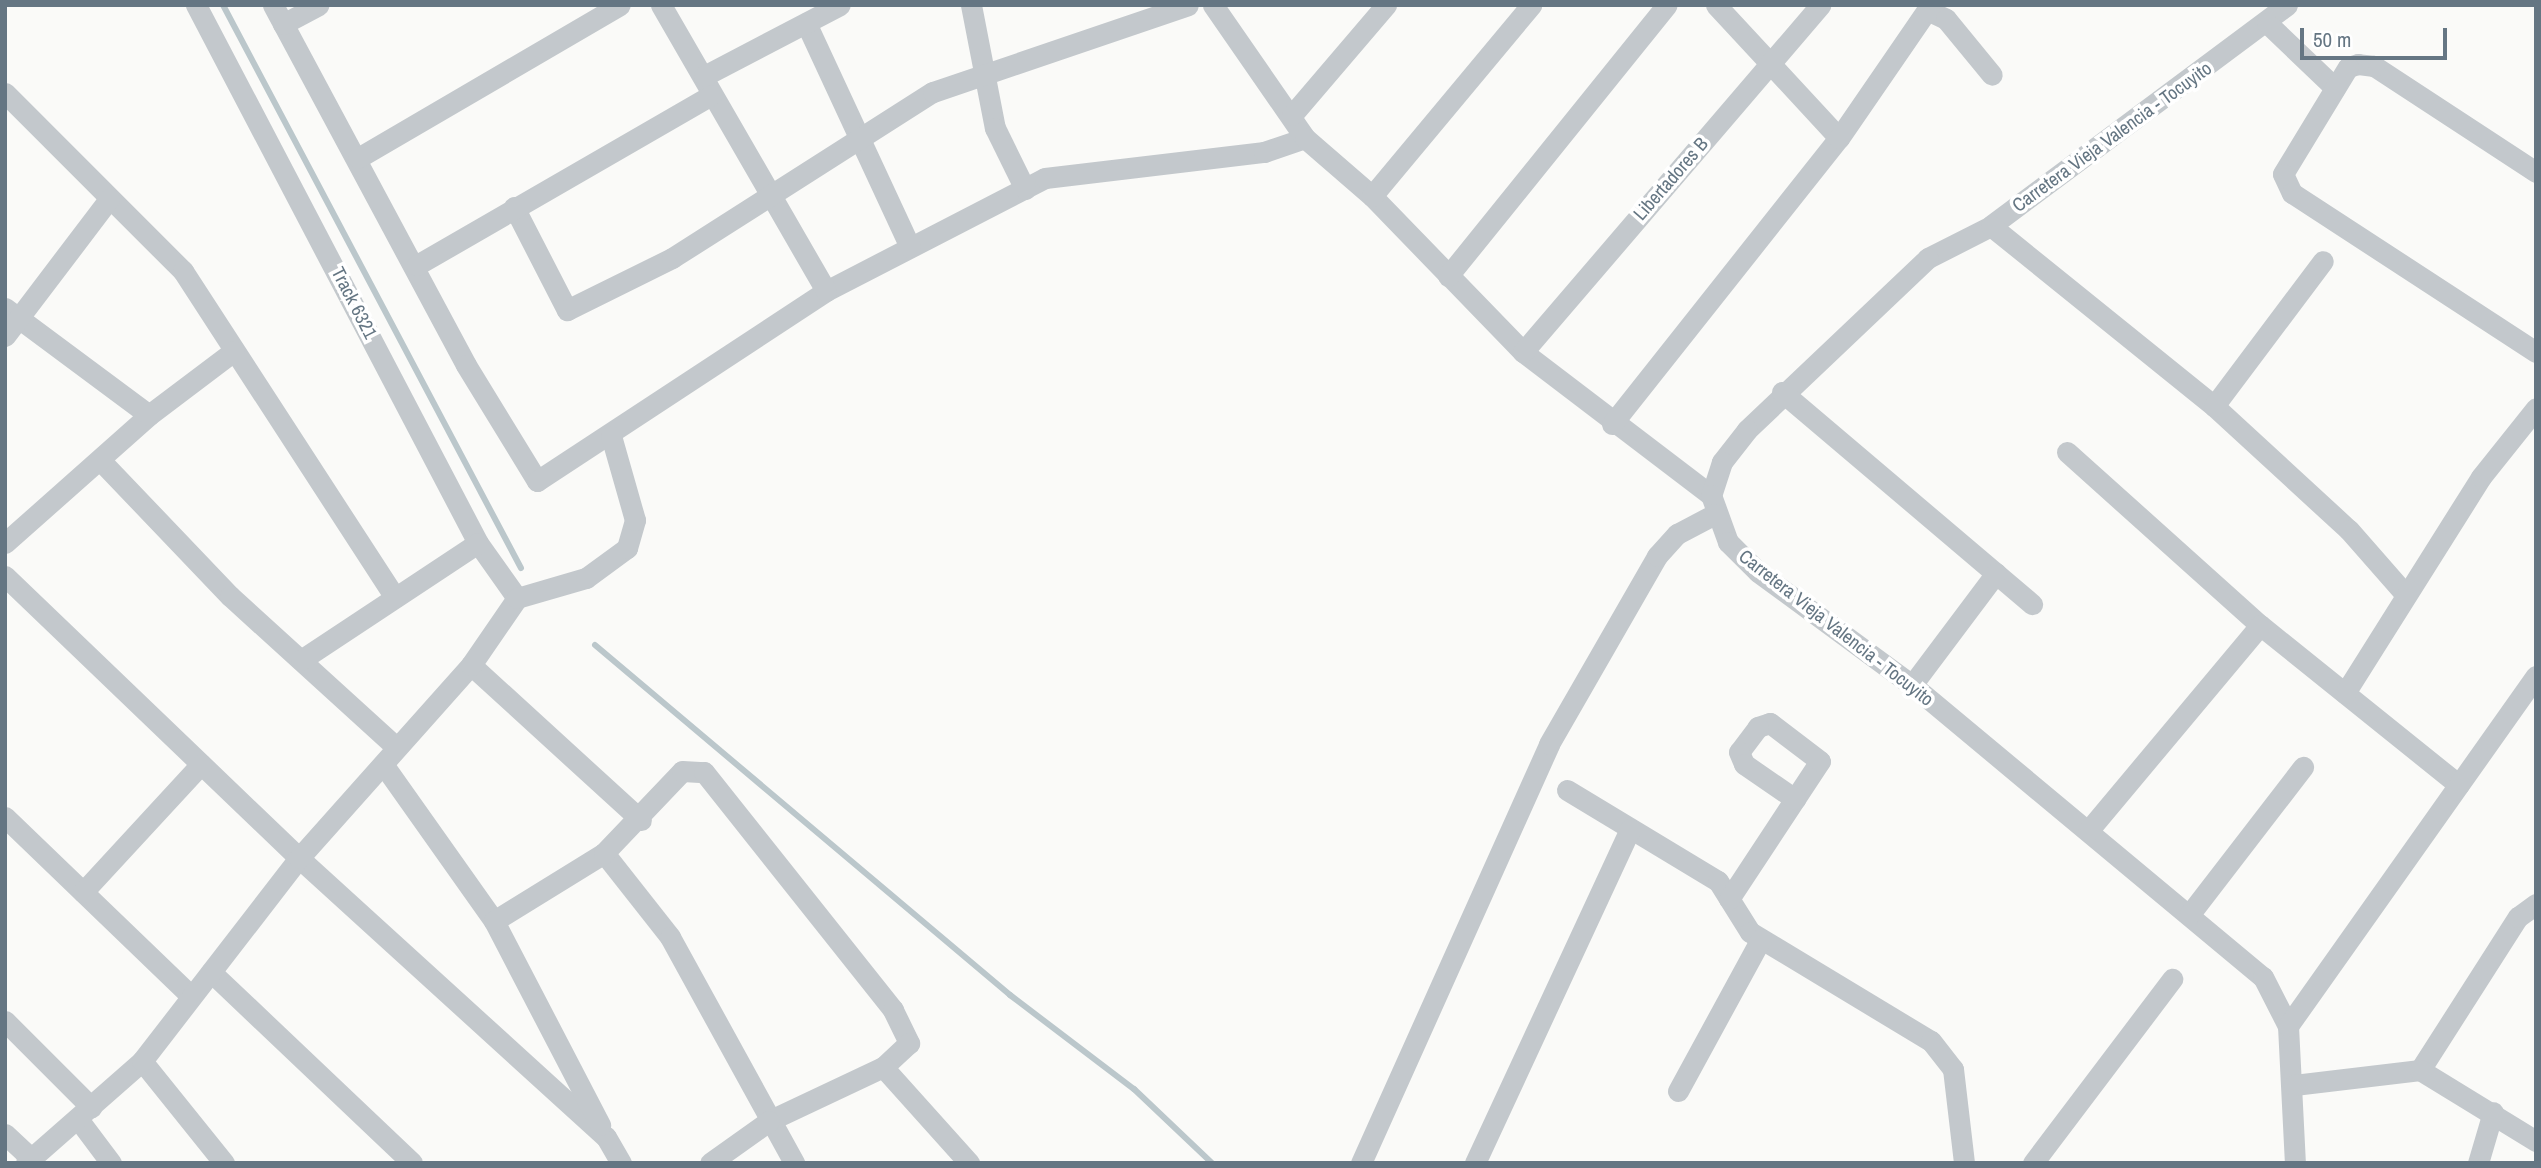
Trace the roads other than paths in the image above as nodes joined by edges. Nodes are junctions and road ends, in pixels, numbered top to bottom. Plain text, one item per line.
1 (196, 5) edge
2 (318, 5) edge
3 (620, 5) edge
4 (661, 5) edge
5 (840, 5) edge
6 (971, 5) edge
7 (1188, 5) edge
8 (1213, 5) edge
9 (1386, 5) edge
10 (1531, 5) edge
11 (1667, 5) edge
12 (1716, 5) edge
13 (1820, 5) edge
14 (2287, 5) edge
15 (278, 15) edge
16 (806, 23) junction
17 (2267, 23) junction
18 (1769, 64) junction
19 (981, 72) junction
20 (1992, 75) dead end
21 (708, 86) junction
22 (2335, 88) junction
23 (5, 93) edge
24 (1292, 115) junction
25 (1305, 138) junction
26 (1839, 138) junction
27 (856, 144) junction
28 (358, 158) junction
29 (2536, 172) edge
30 (1025, 189) junction
31 (770, 196) junction
32 (1371, 196) junction
33 (109, 199) junction
34 (514, 207) junction
35 (1991, 226) junction
36 (910, 247) junction
37 (2323, 261) dead end
38 (417, 265) junction
39 (1448, 276) junction
40 (826, 292) junction
41 (14, 315) edge
42 (5, 336) edge
43 (234, 351) junction
44 (1523, 352) junction
45 (2536, 352) edge
46 (1782, 392) junction
47 (2214, 406) junction
48 (2536, 408) edge
49 (149, 415) junction
50 (1612, 424) junction
51 (611, 436) junction
52 (2067, 452) dead end
53 (100, 460) junction
54 (1713, 504) junction
55 (5, 543) edge
56 (478, 543) junction
57 (1996, 573) junction
58 (5, 576) edge
59 (2406, 596) junction
60 (395, 597) junction
61 (517, 598) junction
62 (2032, 604) dead end
63 (2260, 625) junction
64 (301, 660) junction
65 (471, 665) junction
66 (2536, 676) edge
67 (1912, 685) junction
68 (2345, 694) junction
69 (395, 747) junction
70 (201, 764) junction
71 (385, 767) junction
72 (2303, 768) dead end
73 (2459, 785) junction
74 (1567, 790) dead end
75 (1795, 799) dead end
76 (5, 817) edge
77 (641, 820) junction
78 (1630, 829) junction
79 (2088, 831) junction
80 (604, 853) junction
81 (299, 858) junction
82 (83, 892) junction
83 (1729, 899) junction
84 (2536, 904) edge
85 (2189, 915) junction
86 (494, 921) junction
87 (1761, 939) junction
88 (211, 972) junction
89 (2172, 979) dead end
90 (188, 993) junction
91 (5, 1021) edge
92 (2288, 1027) junction
93 (142, 1060) junction
94 (883, 1067) junction
95 (2420, 1070) junction
96 (2294, 1085) junction
97 (1678, 1091) dead end
98 (2493, 1112) junction
99 (84, 1113) junction
100 (769, 1121) junction
101 (5, 1134) edge
102 (606, 1137) junction
103 (2536, 1141) edge
104 (29, 1161) edge
105 (111, 1163) edge
106 (224, 1163) edge
107 (412, 1163) edge
108 (621, 1163) edge
109 (710, 1163) edge
110 (794, 1163) edge
111 (970, 1163) edge
112 (1361, 1163) edge
113 (1475, 1163) edge
114 (1964, 1163) edge
115 (2033, 1163) edge
116 (2295, 1163) edge
117 (2479, 1163) edge

1 - 56 street, Track 6321
2 - 15 street
3 - 28 street
4 - 21 street
5 - 16 street
6 - 19 street
7 - 19 street
8 - 24 street
9 - 24 street
10 - 32 street
11 - 39 street
12 - 18 street
13 - 18 street, Libertadores B
14 - 17 street, Carretera Vieja Valencia - Tocuyito
15 - 28 street
16 - 21 street
16 - 27 street
17 - 22 street
17 - 35 street, Carretera Vieja Valencia - Tocuyito
18 - 26 street
18 - 44 street, Libertadores B
19 - 27 street
19 - 30 street
20 - 26 street
21 - 31 street
21 - 34 street
22 - 29 street
22 - 45 street
23 - 33 street
24 - 25 street
25 - 30 street
25 - 32 street
26 - 50 street
27 - 31 street
27 - 36 street
28 - 38 street
30 - 36 street
31 - 34 street
31 - 40 street
32 - 39 street
33 - 41 street
33 - 43 street
34 - 38 street
35 - 46 street, Carretera Vieja Valencia - Tocuyito
35 - 47 street
36 - 40 street
37 - 47 street
38 - 51 street
39 - 44 street
40 - 51 street
41 - 42 street
41 - 49 street
43 - 49 street
43 - 60 street
44 - 50 street
46 - 54 street, Carretera Vieja Valencia - Tocuyito
46 - 57 street
47 - 59 street
48 - 59 street
49 - 53 street
50 - 54 street
51 - 61 street
52 - 63 street
53 - 55 street
53 - 64 street
54 - 67 street, Carretera Vieja Valencia - Tocuyito
54 - 112 street
56 - 60 street
56 - 61 street, Track 6321
57 - 62 street
57 - 67 street
58 - 70 street
59 - 68 street
60 - 64 street
61 - 65 street
63 - 68 street
63 - 79 street
64 - 69 street
65 - 69 street
65 - 77 street
66 - 73 street
67 - 79 street, Carretera Vieja Valencia - Tocuyito
68 - 73 street
69 - 71 street
70 - 81 street
70 - 82 street
71 - 81 street
71 - 86 street
72 - 85 street
73 - 92 street
74 - 78 street
75 - 83 street
76 - 82 street
77 - 80 street
77 - 94 street
78 - 83 street
78 - 113 street
79 - 85 street, Carretera Vieja Valencia - Tocuyito
80 - 86 street
80 - 100 street
81 - 88 street
81 - 102 street
82 - 90 street
83 - 87 street
84 - 95 street
85 - 92 street, Carretera Vieja Valencia - Tocuyito
86 - 102 street
87 - 97 street
87 - 114 street
88 - 90 street
88 - 107 street
89 - 115 street
90 - 93 street
91 - 99 street
92 - 96 street, Carretera Vieja Valencia - Tocuyito
93 - 99 street
93 - 106 street
94 - 100 street
94 - 111 street
95 - 96 street
95 - 98 street
96 - 116 street, Carretera Vieja Valencia - Tocuyito
98 - 103 street
98 - 117 street
99 - 104 street
99 - 105 street
100 - 109 street
100 - 110 street
101 - 104 street
102 - 108 street

